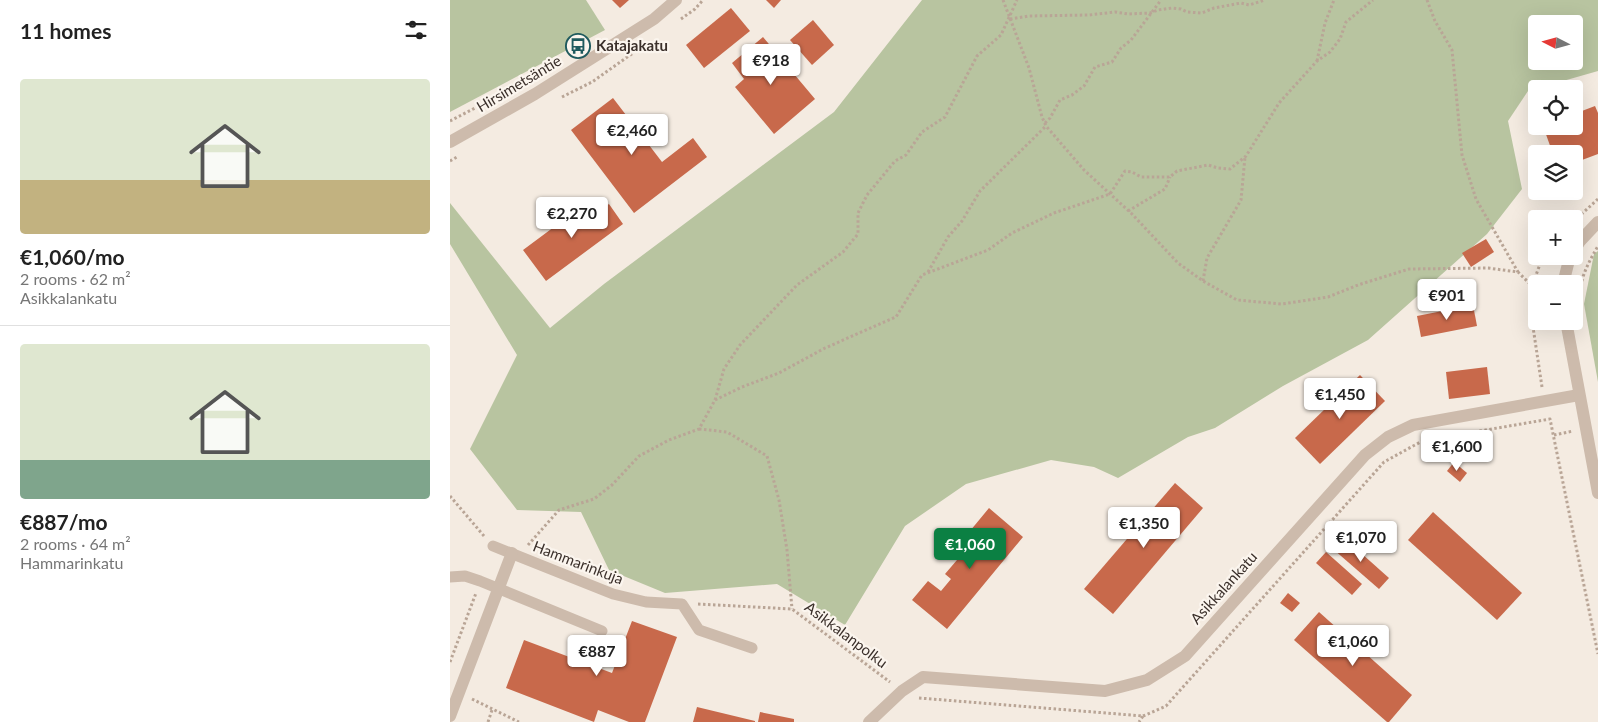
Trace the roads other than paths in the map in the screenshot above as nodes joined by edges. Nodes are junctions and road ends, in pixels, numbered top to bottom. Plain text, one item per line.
1 (676, 0) edge
2 (450, 142) edge
3 (1598, 222) edge
4 (1583, 238) edge
5 (1568, 330) edge
6 (1579, 395) junction
7 (1598, 493) edge
8 (493, 546) road end
9 (515, 554) junction
10 (450, 577) edge
11 (498, 589) junction
12 (602, 631) dead end
13 (752, 648) dead end
14 (450, 716) edge
15 (869, 722) edge

1 - 2 street, Hirsimetsäntie
3 - 4 street
5 - 6 street
6 - 7 street
6 - 15 street, Asikkalankatu
8 - 9 lane, Hammarinkuja
9 - 11 street
9 - 13 lane, Hammarinkuja
10 - 11 lane
11 - 12 lane
11 - 14 street

